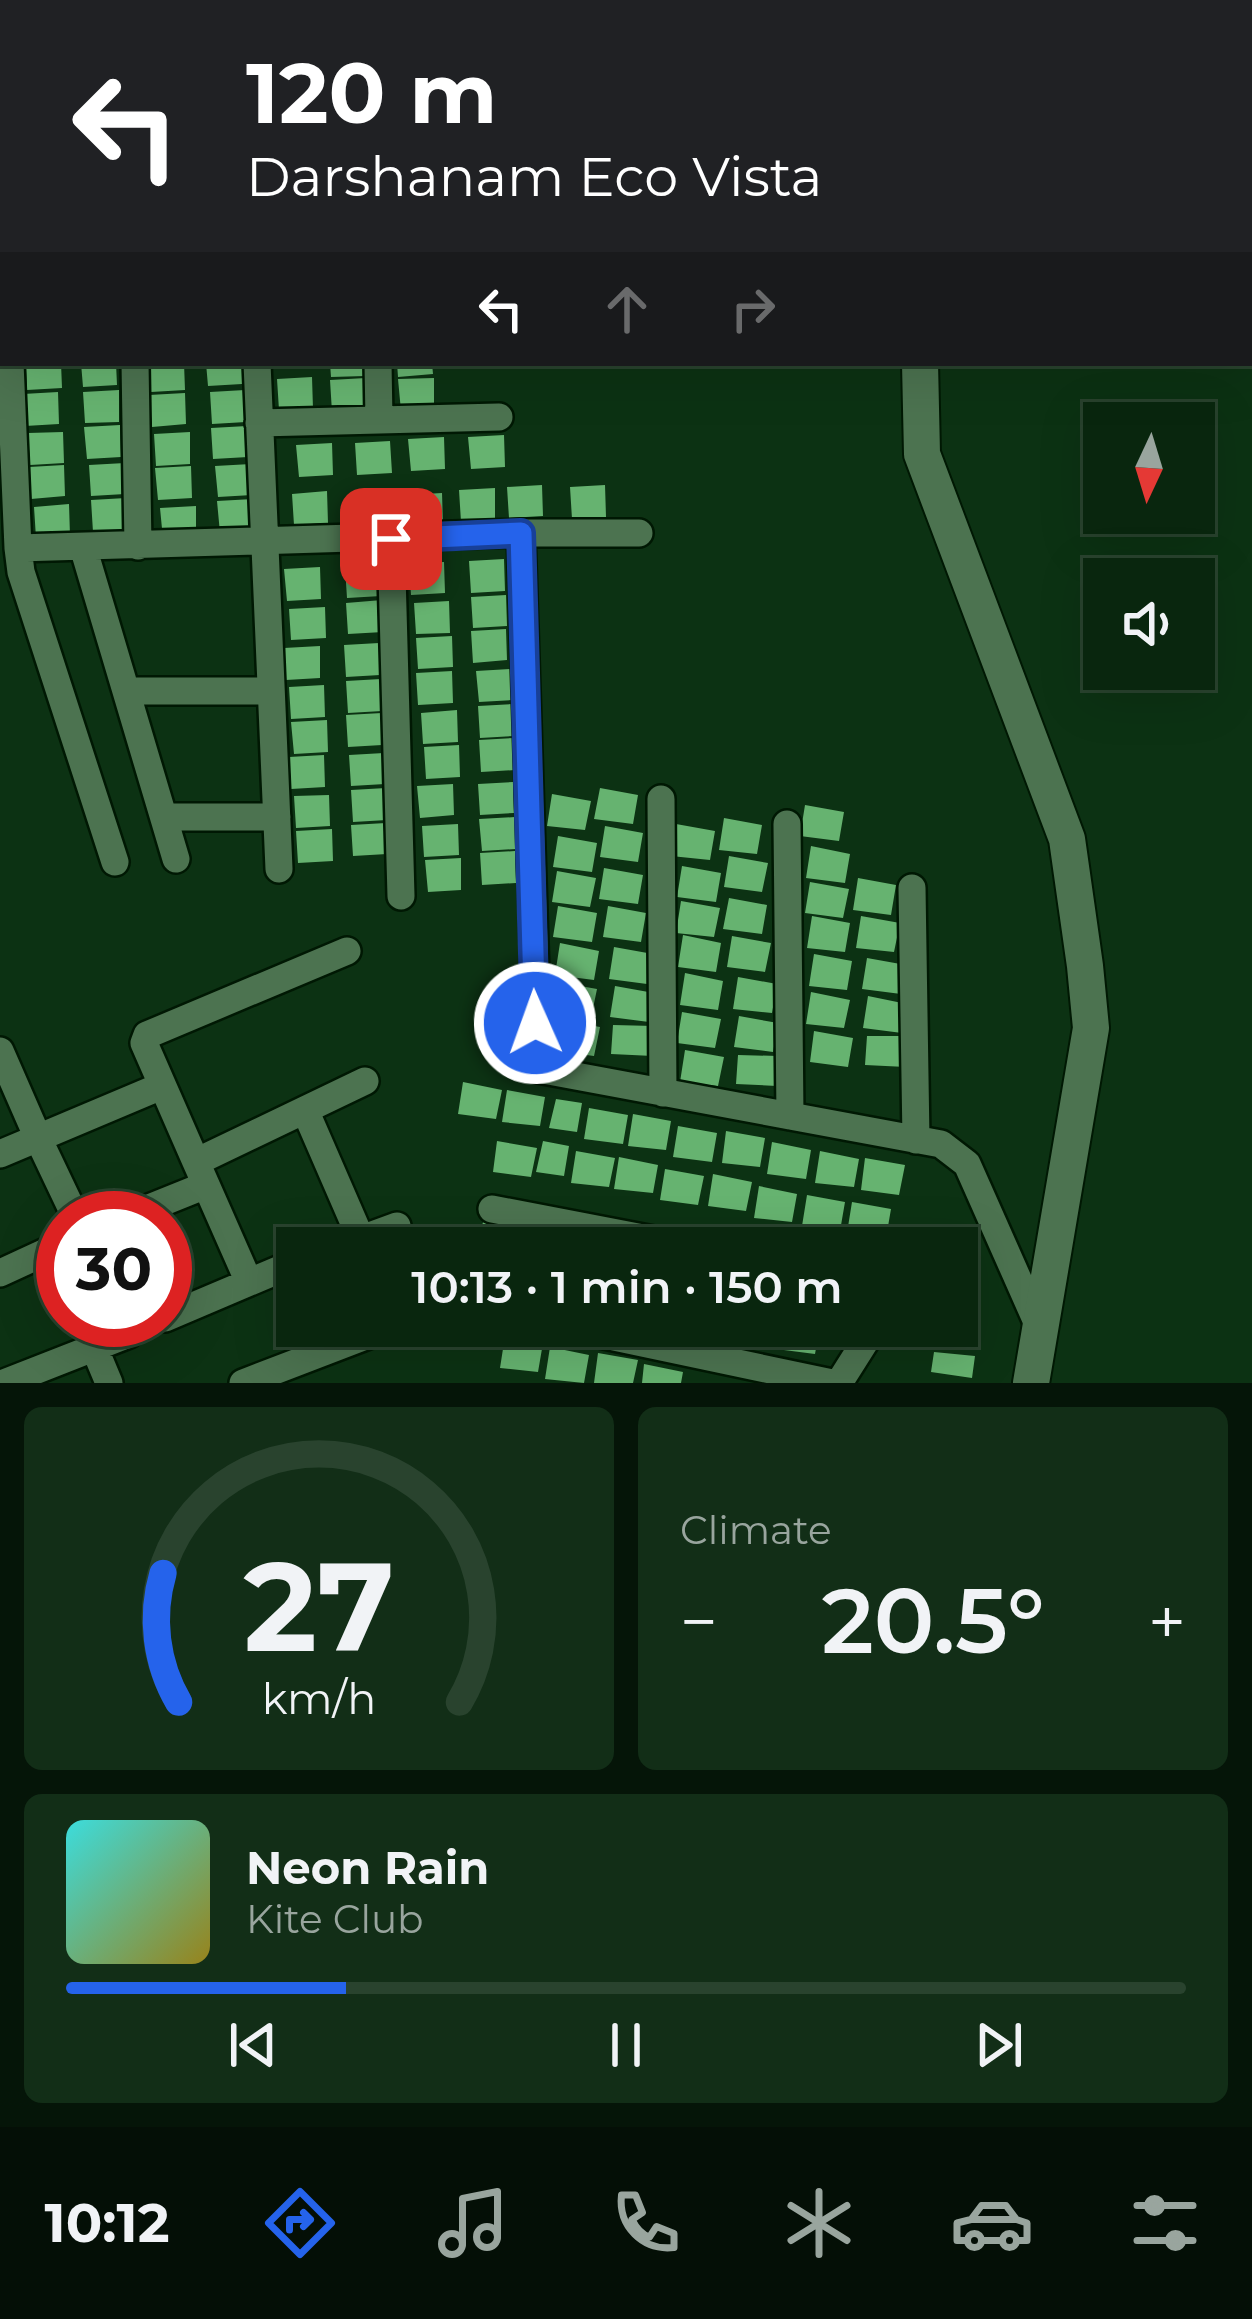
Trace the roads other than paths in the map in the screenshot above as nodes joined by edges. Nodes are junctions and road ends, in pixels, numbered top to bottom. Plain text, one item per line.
1 (10, 366) edge
2 (135, 366) edge
3 (257, 366) edge
4 (378, 366) edge
5 (920, 366) edge
6 (499, 417) dead end
7 (379, 421) junction
8 (259, 424) junction
9 (521, 533) junction
10 (639, 533) dead end
11 (391, 539) junction
12 (263, 545) junction
13 (138, 546) junction
14 (83, 547) junction
15 (19, 548) junction
16 (126, 691) junction
17 (270, 691) junction
18 (661, 799) dead end
19 (164, 817) junction
20 (277, 817) junction
21 (787, 824) dead end
22 (176, 859) dead end
23 (115, 862) dead end
24 (279, 869) dead end
25 (912, 888) dead end
26 (401, 896) dead end
27 (347, 951) dead end
28 (0, 1051) edge
29 (365, 1082) dead end
30 (159, 1087) junction
31 (664, 1093) junction
32 (305, 1110) junction
33 (790, 1116) junction
34 (38, 1138) junction
35 (916, 1140) junction
36 (0, 1154) edge
37 (201, 1174) junction
38 (63, 1191) edge
39 (171, 1191) edge
40 (492, 1209) dead end
41 (343, 1227) edge
42 (586, 1227) edge
43 (36, 1256) edge
44 (276, 1270) edge
45 (0, 1273) edge
46 (248, 1280) junction
47 (192, 1306) edge
48 (1041, 1331) junction
49 (94, 1347) joint
50 (345, 1347) edge
51 (663, 1347) edge
52 (860, 1347) edge
53 (282, 1375) edge
54 (4, 1383) edge
55 (109, 1383) edge
56 (243, 1383) edge
57 (836, 1383) edge
58 (1031, 1383) edge

1 - 15 street
2 - 13 street
3 - 8 street
4 - 7 street
5 - 48 street
6 - 7 street
7 - 8 street
8 - 12 street
9 - 10 street
9 - 11 street
9 - 31 street
11 - 12 street
11 - 26 street
12 - 13 street
12 - 17 street
13 - 14 street
14 - 15 street
14 - 16 street
15 - 23 street
16 - 17 street
16 - 19 street
17 - 20 street
18 - 31 street
19 - 20 street
19 - 22 street
20 - 24 street
21 - 33 street
25 - 35 street
27 - 30 street
28 - 34 street
29 - 32 street
30 - 34 street
30 - 37 street
31 - 33 street
32 - 37 street
32 - 41 street
33 - 35 street
34 - 36 street
34 - 38 street
35 - 48 street
37 - 39 street
37 - 46 street
40 - 42 street
43 - 45 street
44 - 46 street
46 - 47 street
48 - 58 street
49 - 54 street
49 - 55 street
50 - 53 street
51 - 57 street
52 - 57 street
53 - 56 street

